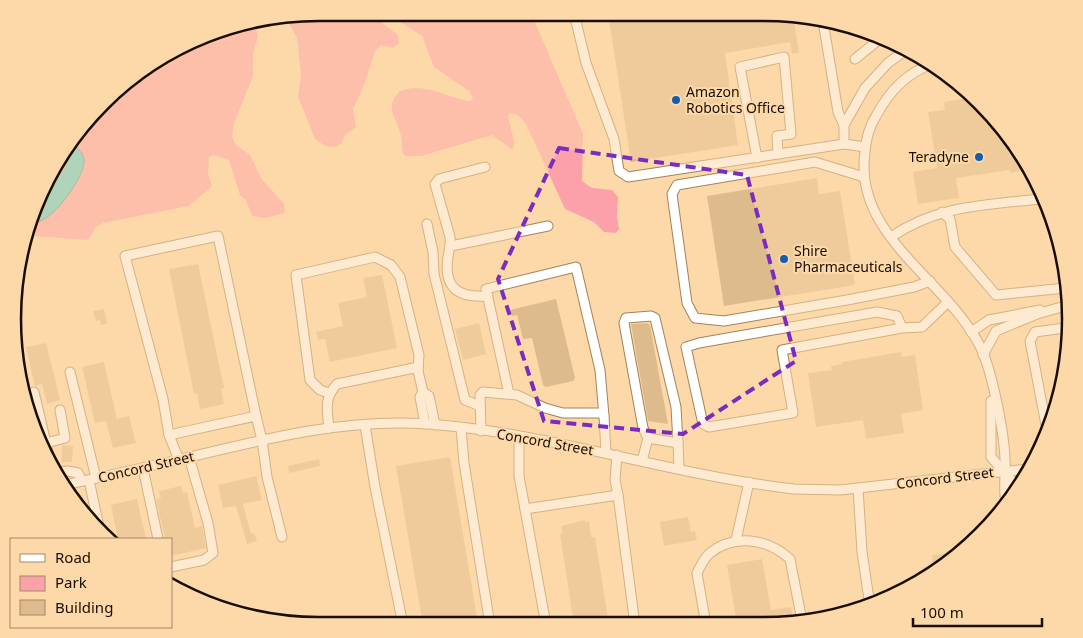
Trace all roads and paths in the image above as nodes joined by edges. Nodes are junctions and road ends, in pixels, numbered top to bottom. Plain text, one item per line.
1 (576, 21) edge
2 (824, 27) edge
3 (873, 42) edge
4 (900, 54) edge
5 (855, 59) dead end
6 (923, 68) edge
7 (844, 125) junction
8 (844, 144) junction
9 (865, 147) junction
10 (778, 154) junction
11 (756, 158) junction
12 (485, 167) dead end
13 (864, 177) junction
14 (1037, 199) edge
15 (942, 212) junction
16 (427, 224) dead end
17 (548, 226) dead end
18 (891, 237) junction
19 (451, 246) junction
20 (930, 282) junction
21 (1060, 289) edge
22 (488, 296) junction
23 (948, 302) junction
24 (1061, 307) edge
25 (1061, 307) edge
26 (902, 328) junction
27 (1062, 328) edge
28 (972, 332) junction
29 (983, 355) junction
30 (418, 371) junction
31 (70, 372) dead end
32 (992, 383) junction
33 (34, 392) dead end
34 (422, 392) junction
35 (329, 393) junction
36 (510, 394) junction
37 (480, 406) junction
38 (60, 410) dead end
39 (256, 416) junction
40 (604, 416) junction
41 (1045, 418) edge
42 (425, 424) junction
43 (365, 425) junction
44 (435, 425) junction
45 (329, 428) junction
46 (461, 428) junction
47 (481, 430) junction
48 (43, 431) edge
49 (170, 435) junction
50 (519, 436) junction
51 (648, 438) junction
52 (262, 440) junction
53 (48, 442) edge
54 (678, 443) junction
55 (606, 453) junction
56 (617, 455) junction
57 (189, 457) junction
58 (179, 460) junction
59 (642, 460) junction
60 (143, 468) junction
61 (678, 468) junction
62 (1021, 470) edge
63 (63, 471) edge
64 (1005, 471) junction
65 (89, 480) junction
66 (749, 482) junction
67 (70, 483) edge
68 (1012, 483) edge
69 (858, 488) junction
70 (618, 495) junction
71 (1004, 495) edge
72 (525, 509) junction
73 (97, 517) edge
74 (282, 537) dead end
75 (158, 538) edge
76 (736, 540) junction
77 (172, 567) edge
78 (870, 597) edge
79 (801, 614) edge
80 (401, 617) edge
81 (489, 617) edge
82 (545, 617) edge
83 (634, 617) edge
84 (705, 617) edge

1 - 11 street
2 - 7 street
3 - 5 street
4 - 7 street
6 - 9 street
7 - 8 street
8 - 9 street
8 - 10 street
9 - 13 street
10 - 11 street
10 - 11 street
12 - 19 street
13 - 18 street
13 - 20 street
14 - 15 street
15 - 18 street
15 - 21 street
16 - 37 street
17 - 19 street
18 - 20 street
19 - 22 street
20 - 23 street
22 - 36 street
22 - 40 street
23 - 26 street
23 - 28 street
24 - 28 street
25 - 29 street
26 - 26 street
27 - 41 street
28 - 29 street
29 - 32 street
30 - 34 street
30 - 35 street
30 - 35 street
31 - 65 street
32 - 64 street
32 - 64 street
33 - 48 street
34 - 42 street
34 - 44 street
35 - 45 street
36 - 37 street
36 - 40 street
37 - 47 street
38 - 53 street
39 - 49 street
39 - 49 street
39 - 52 street
40 - 55 street
42 - 43 street, Concord Street
42 - 44 street, Concord Street
43 - 45 street, Concord Street
43 - 80 street
44 - 46 street, Concord Street
45 - 52 street, Concord Street
46 - 47 street, Concord Street
46 - 81 street
47 - 50 street, Concord Street
49 - 58 street
50 - 55 street, Concord Street
50 - 72 street
51 - 54 street
51 - 54 street
51 - 59 street
52 - 57 street, Concord Street
52 - 74 street
54 - 61 street
55 - 56 street, Concord Street
56 - 59 street, Concord Street
56 - 70 street
57 - 58 street, Concord Street
57 - 77 street
58 - 60 street, Concord Street
59 - 61 street, Concord Street
60 - 65 street, Concord Street
60 - 75 street
61 - 66 street, Concord Street
62 - 64 street, Concord Street
63 - 65 street
64 - 68 street
64 - 69 street, Concord Street
64 - 71 street
65 - 67 street, Concord Street
65 - 73 street
66 - 69 street, Concord Street
66 - 76 street
69 - 78 street
70 - 72 street
70 - 83 street
72 - 82 street
76 - 79 street
76 - 84 street

